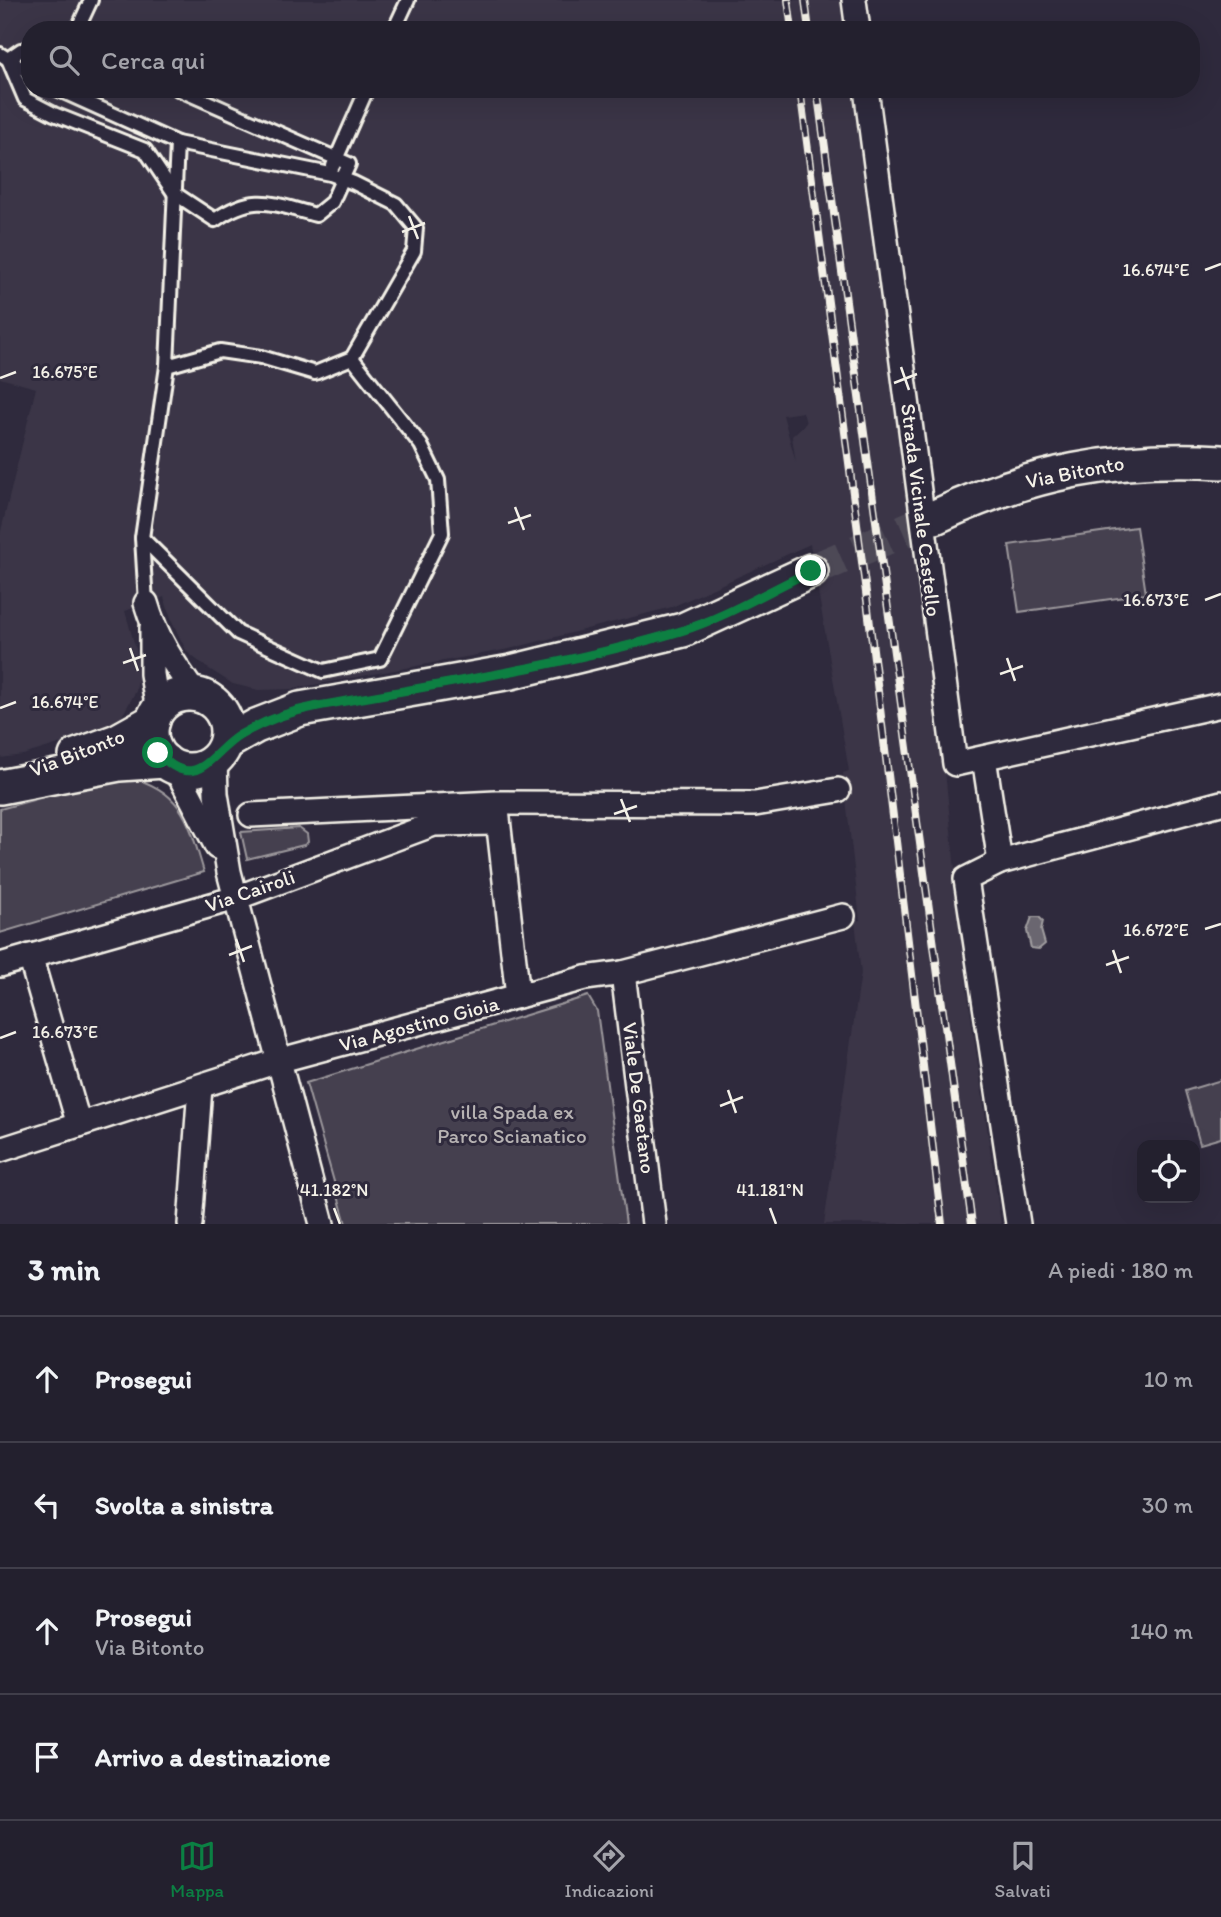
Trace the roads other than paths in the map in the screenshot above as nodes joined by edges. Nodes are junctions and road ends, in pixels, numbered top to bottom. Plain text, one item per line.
1 (90, 0) edge
2 (408, 0) edge
3 (854, 0) edge
4 (81, 21) edge
5 (398, 21) edge
6 (857, 21) edge
7 (21, 50) edge
8 (4, 56) edge
9 (21, 68) edge
10 (21, 91) edge
11 (25, 98) edge
12 (77, 98) edge
13 (199, 98) edge
14 (363, 98) edge
15 (867, 98) edge
16 (177, 143) junction
17 (336, 158) junction
18 (336, 176) junction
19 (174, 193) junction
20 (352, 358) junction
21 (167, 366) junction
22 (1221, 463) edge
23 (935, 517) tunnel mouth
24 (142, 538) junction
25 (811, 571) tunnel mouth
26 (149, 614) junction
27 (206, 700) junction
28 (1221, 705) edge
29 (300, 709) junction
30 (156, 716) junction
31 (220, 752) junction
32 (984, 758) junction
33 (170, 764) junction
34 (0, 785) edge
35 (838, 790) dead end
36 (1221, 803) edge
37 (497, 813) junction
38 (251, 815) dead end
39 (1000, 862) junction
40 (229, 872) junction
41 (236, 898) junction
42 (843, 916) dead end
43 (30, 957) junction
44 (0, 965) edge
45 (623, 972) junction
46 (518, 996) junction
47 (281, 1060) junction
48 (200, 1087) junction
49 (79, 1125) junction
50 (0, 1150) edge
51 (190, 1224) edge
52 (322, 1224) edge
53 (654, 1224) edge
54 (1018, 1224) edge

1 - 4 lane
2 - 5 lane
3 - 6 street
7 - 8 lane
8 - 9 lane
8 - 10 lane
11 - 19 lane
12 - 16 lane
13 - 17 lane
14 - 17 lane
15 - 32 street, Strada Vicinale Castello
16 - 18 lane
16 - 19 lane
17 - 18 lane
18 - 19 lane
18 - 20 lane
19 - 21 lane
20 - 21 lane
20 - 24 lane
21 - 24 lane
22 - 23 main road, Via Bitonto
24 - 26 lane
25 - 29 main road
26 - 27 street
26 - 30 street
27 - 29 main road
27 - 30 main road
27 - 31 main road
28 - 32 street
29 - 31 main road
30 - 33 main road
30 - 34 main road, Via Bitonto
31 - 33 main road
31 - 40 street
32 - 39 street
33 - 34 main road, Via Bitonto
33 - 40 street
35 - 37 street
36 - 39 street
37 - 38 street
37 - 41 street, Via Cairoli
37 - 46 street
39 - 54 street
40 - 41 street
41 - 43 street, Via Cairoli
41 - 47 street
42 - 45 street, Via Agostino Gioia
43 - 44 street, Via Cairoli
43 - 49 street
45 - 46 street, Via Agostino Gioia
45 - 53 street, Viale De Gaetano
46 - 47 street, Via Agostino Gioia
47 - 48 street, Via Agostino Gioia
47 - 52 street
48 - 49 street, Via Agostino Gioia
48 - 51 street
49 - 50 street, Via Agostino Gioia

